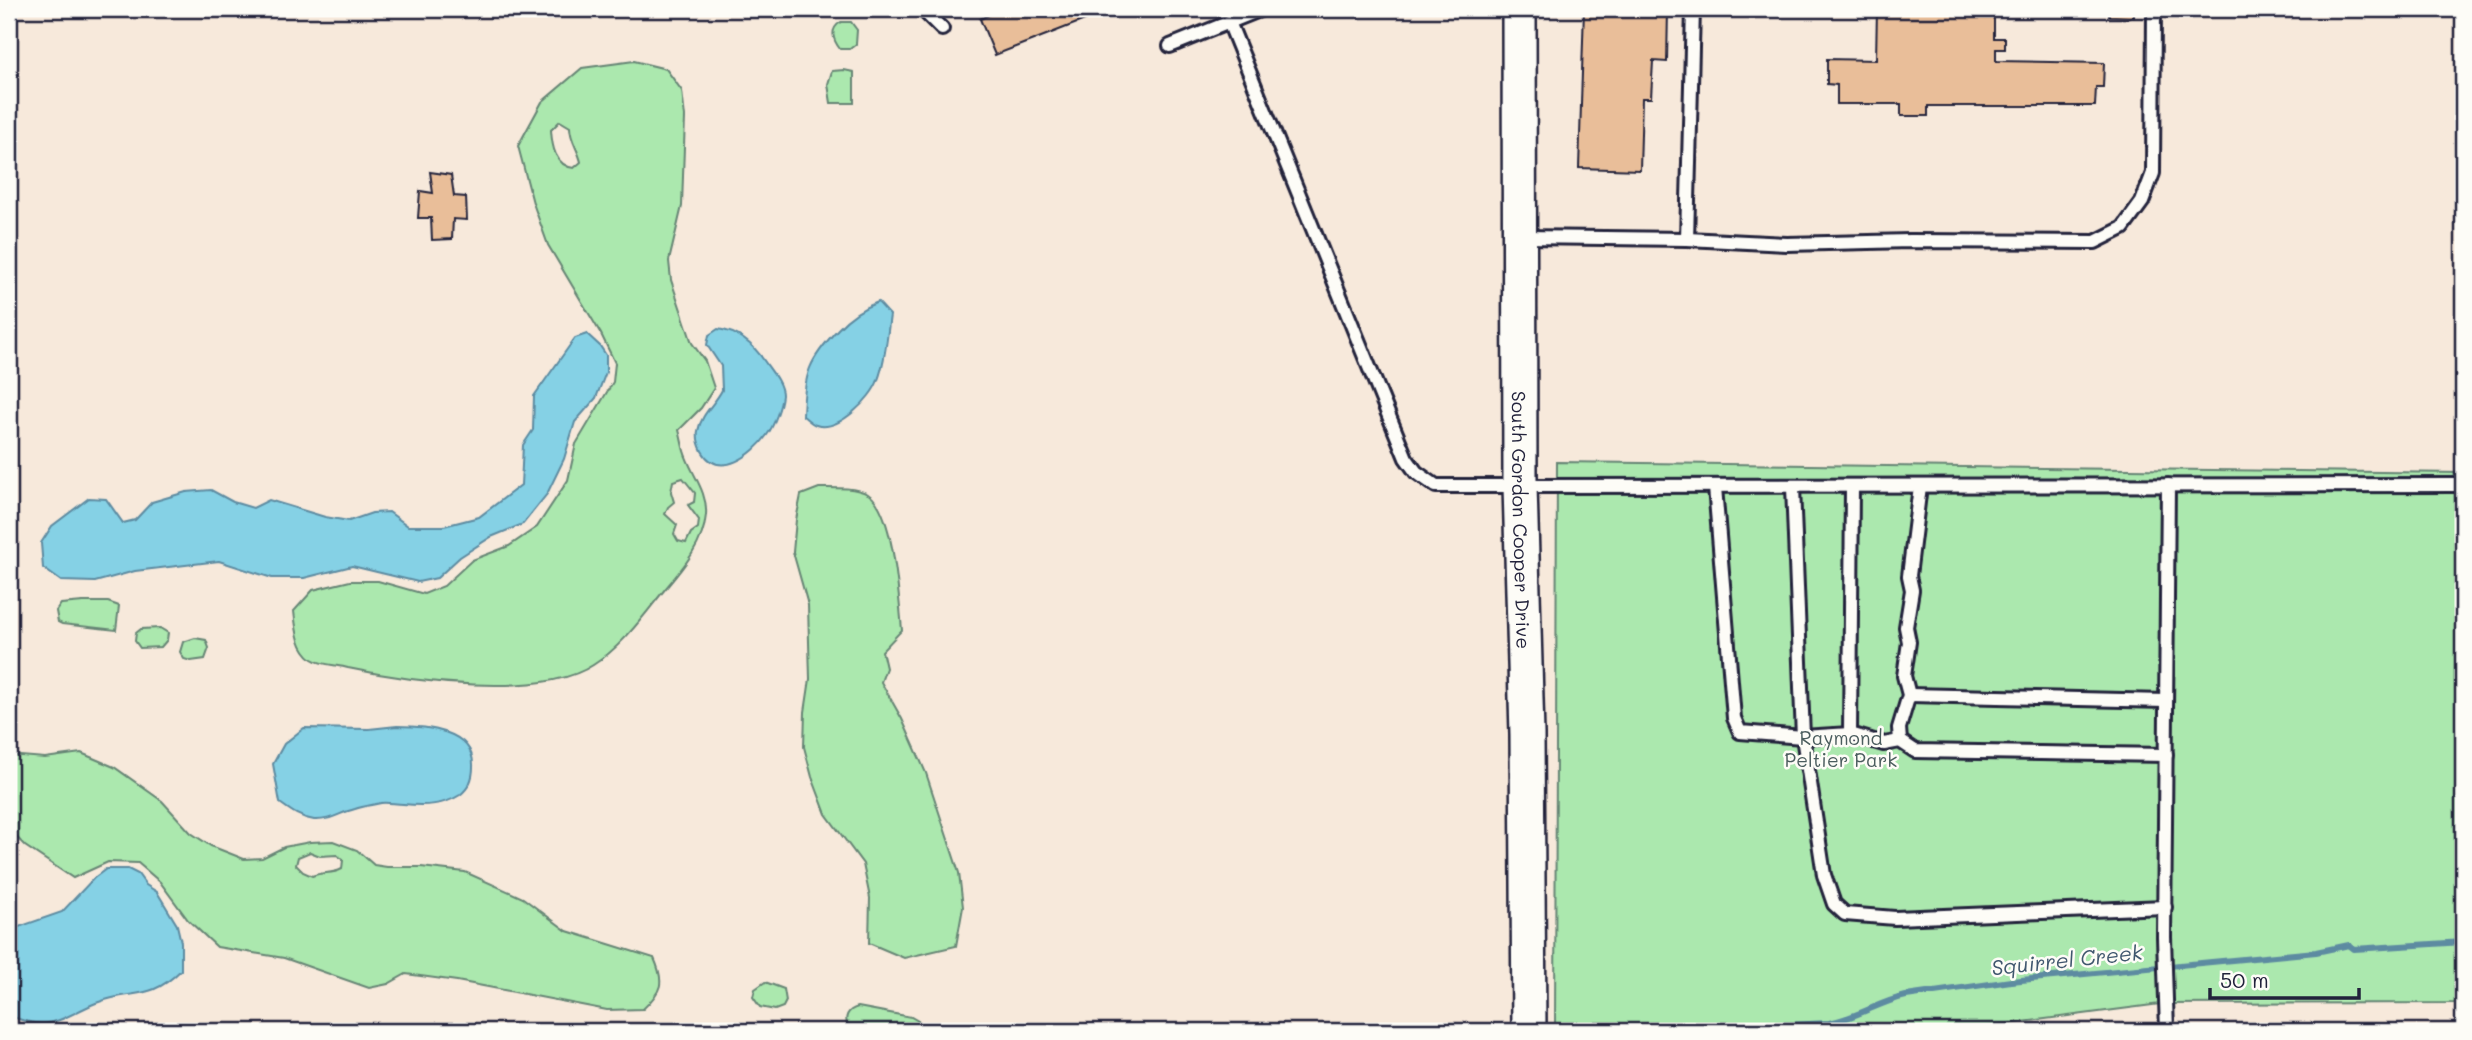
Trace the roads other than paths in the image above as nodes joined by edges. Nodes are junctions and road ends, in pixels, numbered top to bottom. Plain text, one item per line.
1 (922, 9) edge
2 (1262, 9) edge
3 (1520, 9) edge
4 (1693, 9) edge
5 (2154, 9) edge
6 (1229, 22) junction
7 (942, 29) dead end
8 (1170, 46) dead end
9 (1520, 237) junction
10 (1687, 239) junction
11 (2168, 485) junction
12 (2463, 485) edge
13 (1520, 486) junction
14 (1793, 486) junction
15 (1853, 486) junction
16 (1920, 486) junction
17 (1714, 487) junction
18 (1909, 695) junction
19 (2166, 701) junction
20 (1850, 734) junction
21 (1803, 737) junction
22 (1900, 741) junction
23 (2166, 755) junction
24 (2165, 906) junction
25 (1529, 1022) edge
26 (2167, 1031) edge

1 - 7 lane
2 - 6 lane
3 - 9 main road, South Gordon Cooper Drive
4 - 10 lane
5 - 10 lane
6 - 8 lane
6 - 13 lane
9 - 10 lane
9 - 13 main road, South Gordon Cooper Drive
11 - 12 lane
11 - 16 lane
11 - 19 lane
13 - 17 lane
13 - 25 main road, South Gordon Cooper Drive
14 - 15 lane
14 - 17 lane
14 - 21 lane
15 - 16 lane
15 - 20 lane
16 - 18 lane
17 - 21 lane
18 - 19 lane
18 - 22 lane
19 - 23 lane
20 - 21 lane
20 - 22 lane
21 - 24 lane
22 - 23 lane
23 - 24 lane
24 - 26 lane

